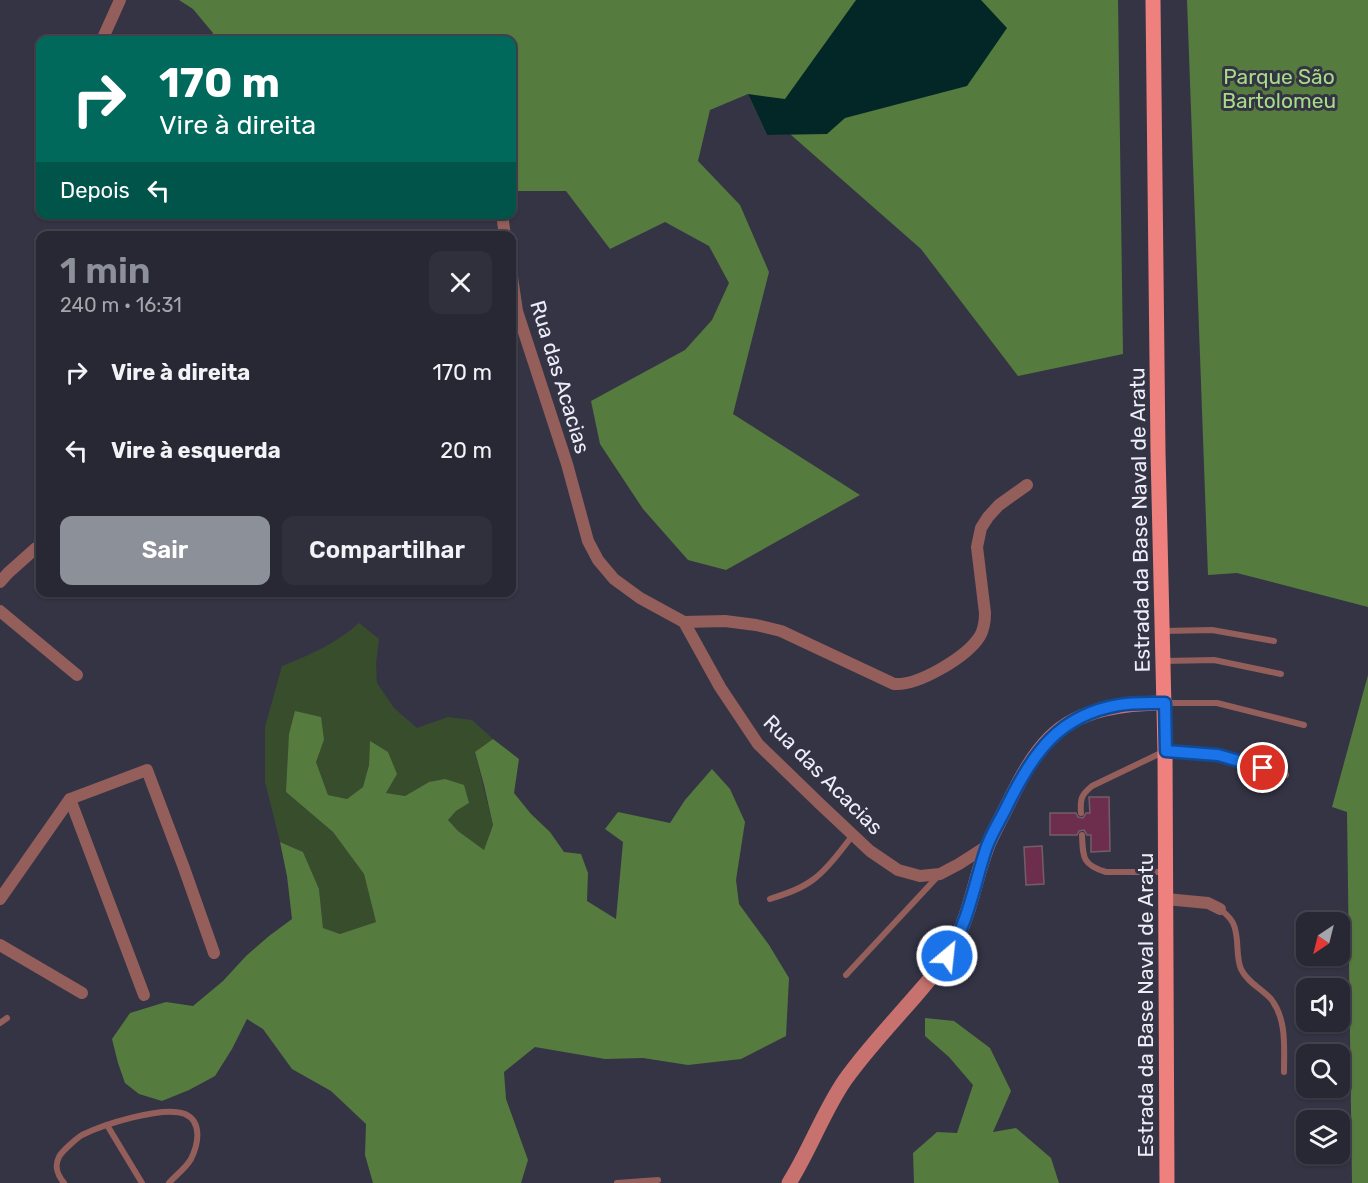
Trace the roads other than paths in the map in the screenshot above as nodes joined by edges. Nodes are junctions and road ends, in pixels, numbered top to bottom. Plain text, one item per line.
1 (120, 0) edge
2 (1153, 0) edge
3 (104, 36) edge
4 (516, 304) edge
5 (1027, 485) dead end
6 (36, 548) dead end
7 (0, 582) edge
8 (0, 612) edge
9 (684, 622) junction
10 (1162, 631) junction
11 (1274, 640) dead end
12 (1163, 661) junction
13 (1281, 674) dead end
14 (77, 675) dead end
15 (1165, 703) junction
16 (1304, 725) dead end
17 (1166, 751) junction
18 (1286, 775) dead end
19 (70, 799) junction
20 (1081, 813) dead end
21 (853, 835) junction
22 (1082, 835) dead end
23 (987, 846) junction
24 (1167, 872) junction
25 (940, 874) junction
26 (1166, 898) junction
27 (0, 899) edge
28 (770, 899) dead end
29 (1220, 909) joint
30 (0, 945) edge
31 (214, 953) dead end
32 (846, 975) dead end
33 (82, 993) dead end
34 (144, 995) dead end
35 (7, 1018) dead end
36 (0, 1023) edge
37 (1284, 1072) dead end
38 (107, 1125) junction
39 (658, 1180) dead end
40 (64, 1183) edge
41 (142, 1183) edge
42 (169, 1183) edge
43 (617, 1183) edge
44 (789, 1183) edge
45 (1167, 1183) edge

1 - 3 street
2 - 10 main road, Estrada da Base Naval de Aratu
4 - 9 street, Rua das Acacias
5 - 9 street
6 - 7 street
8 - 14 street
9 - 21 street, Rua das Acacias
10 - 11 lane
10 - 12 main road, Estrada da Base Naval de Aratu
12 - 13 lane
12 - 15 main road, Estrada da Base Naval de Aratu
15 - 16 lane
15 - 17 main road, Estrada da Base Naval de Aratu
15 - 23 street
17 - 18 lane
17 - 20 lane
17 - 24 main road, Estrada da Base Naval de Aratu
19 - 27 street
19 - 31 street
19 - 34 street
21 - 25 street, Rua das Acacias
21 - 28 lane
22 - 24 lane
23 - 25 street, Rua das Acacias
23 - 44 street
24 - 26 main road, Estrada da Base Naval de Aratu
25 - 32 lane
26 - 29 street
26 - 45 main road, Estrada da Base Naval de Aratu
29 - 37 lane
30 - 33 street
35 - 36 lane
38 - 40 lane
38 - 41 lane
38 - 42 lane
39 - 43 lane

